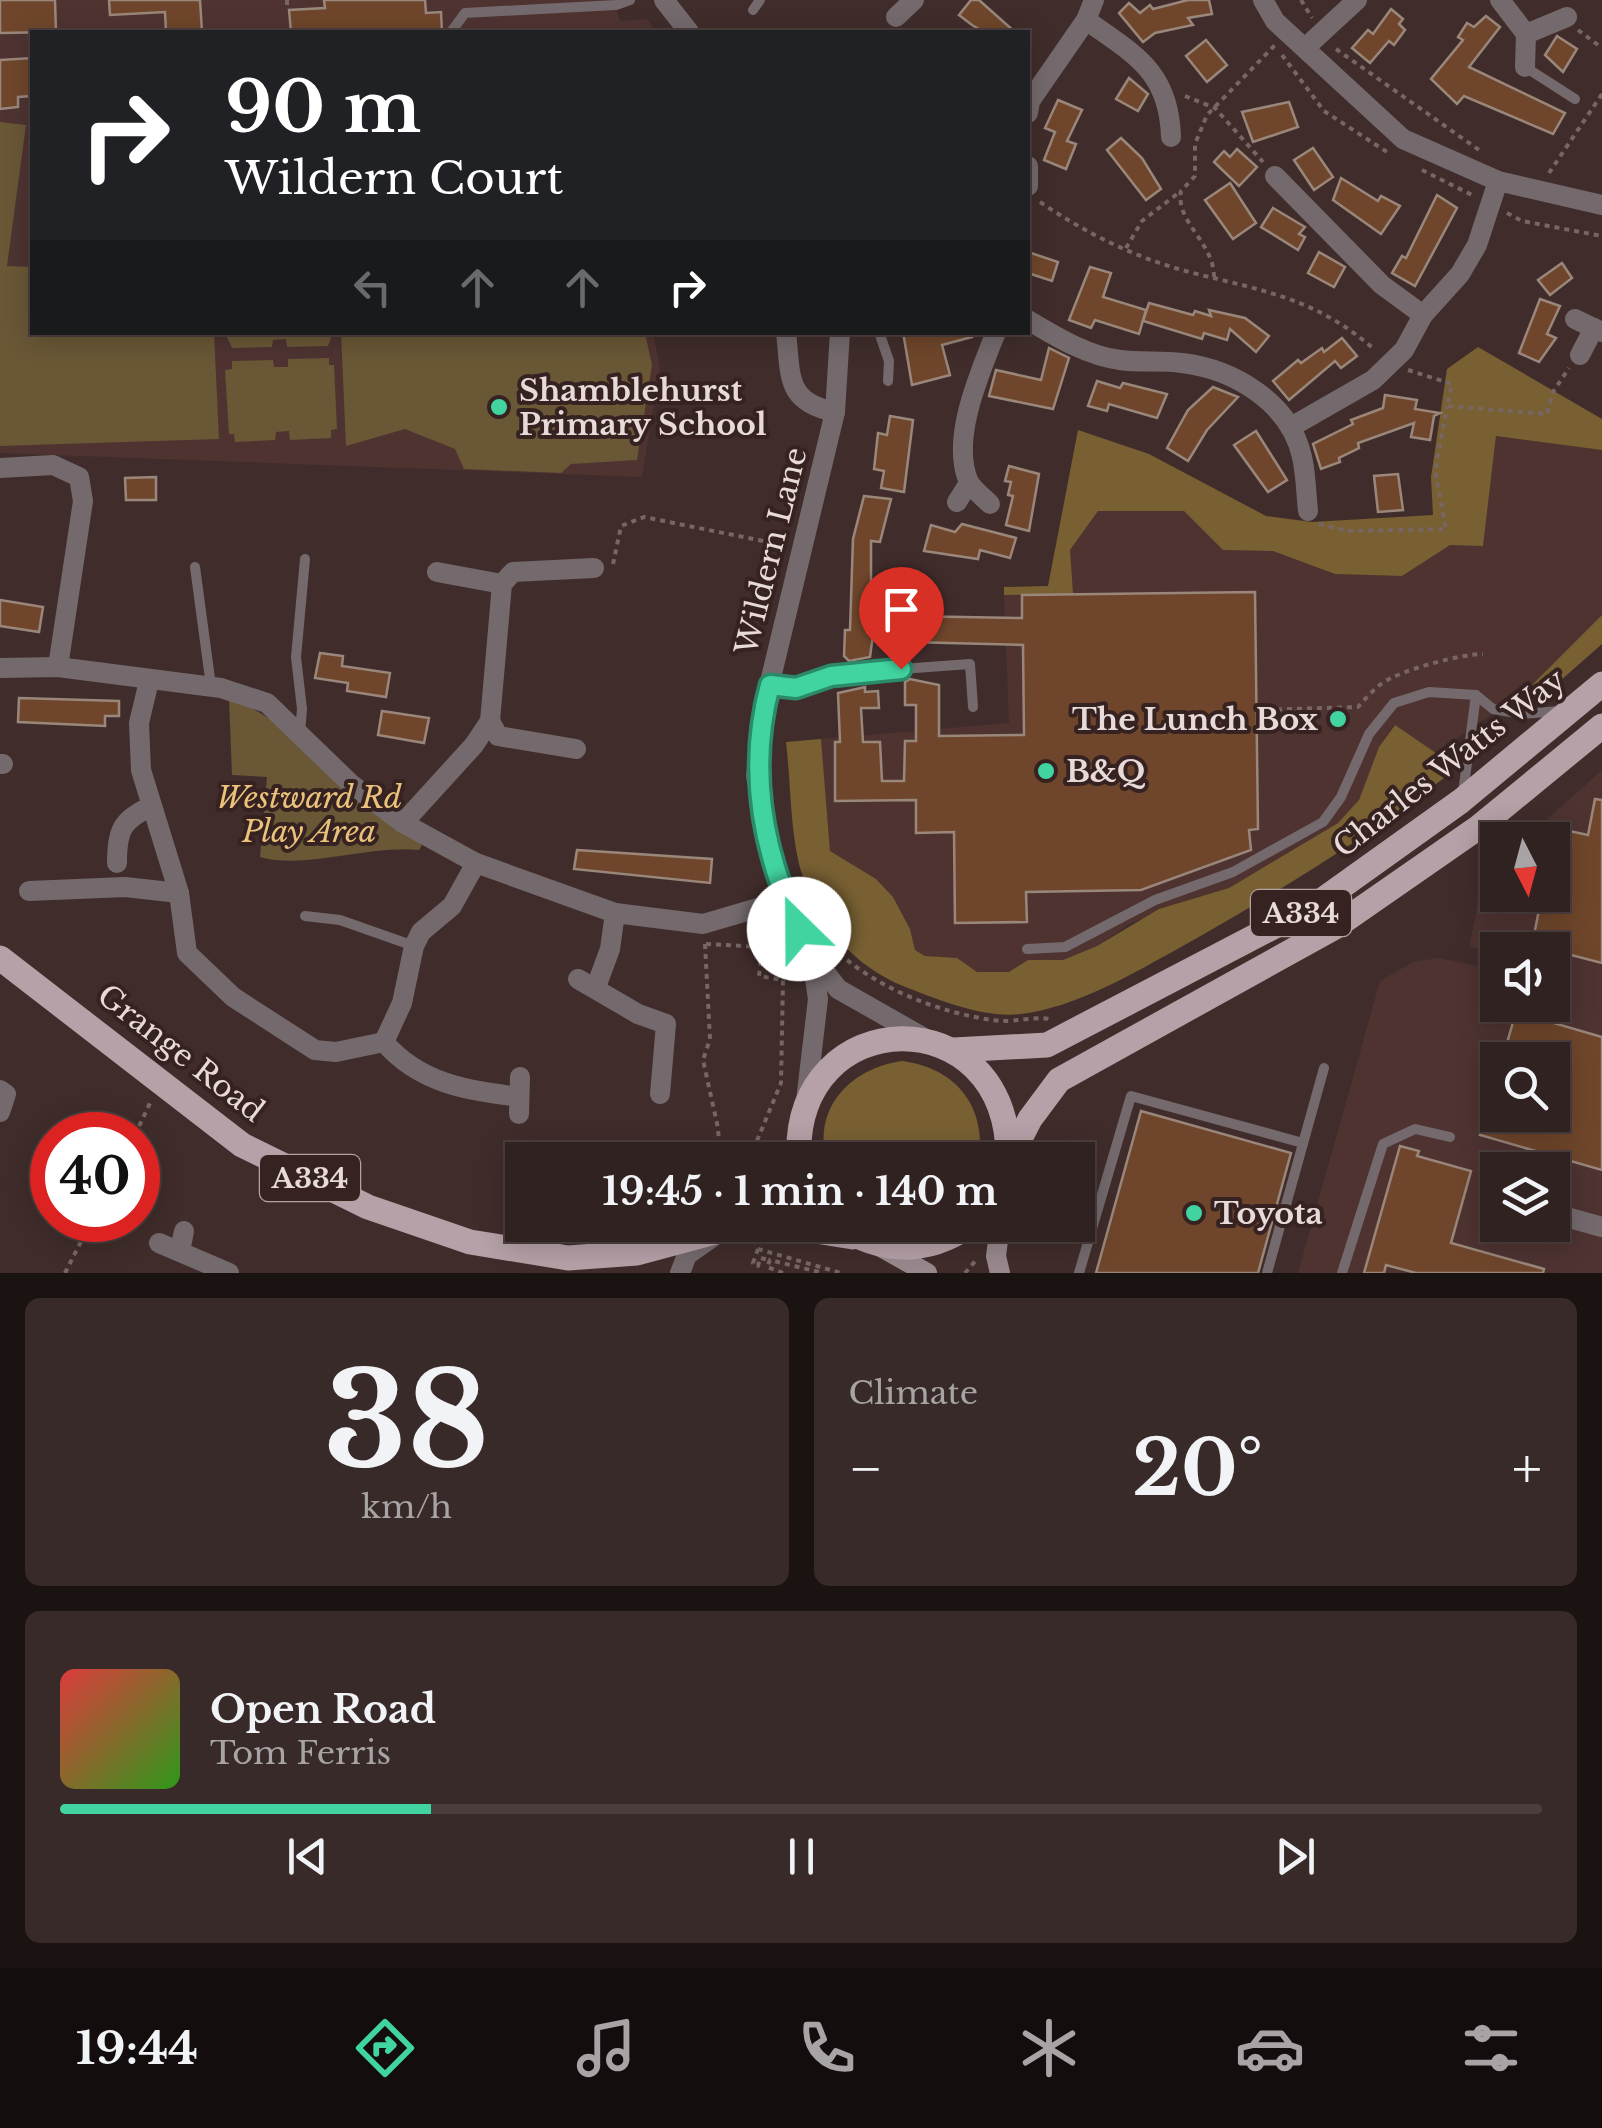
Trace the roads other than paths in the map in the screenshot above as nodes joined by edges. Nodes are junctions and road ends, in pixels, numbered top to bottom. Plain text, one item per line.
1 (630, 0) edge
2 (664, 0) edge
3 (922, 0) edge
4 (1263, 0) edge
5 (1357, 0) edge
6 (1500, 0) edge
7 (1090, 10) edge
8 (896, 17) dead end
9 (1570, 20) road end
10 (452, 30) edge
11 (687, 30) edge
12 (1526, 34) junction
13 (1305, 48) junction
14 (1526, 67) joint
15 (1575, 99) dead end
16 (1030, 101) edge
17 (1170, 137) dead end
18 (1271, 174) road end
19 (1498, 181) junction
20 (1602, 206) edge
21 (1423, 315) junction
22 (1030, 321) edge
23 (1590, 326) edge
24 (786, 335) edge
25 (840, 335) edge
26 (880, 335) edge
27 (995, 335) edge
28 (1580, 355) road end
29 (888, 381) dead end
30 (835, 412) junction
31 (1291, 427) junction
32 (0, 468) edge
33 (969, 483) junction
34 (957, 502) dead end
35 (990, 504) dead end
36 (1308, 511) road end
37 (304, 559) dead end
38 (195, 567) dead end
39 (594, 568) road end
40 (437, 572) dead end
41 (502, 584) junction
42 (58, 667) junction
43 (0, 668) edge
44 (891, 677) joint
45 (149, 682) junction
46 (1602, 684) edge
47 (770, 685) junction
48 (211, 687) junction
49 (1476, 695) junction
50 (972, 707) dead end
51 (1576, 710) junction
52 (490, 721) junction
53 (1602, 726) edge
54 (300, 734) junction
55 (576, 749) dead end
56 (1462, 800) junction
57 (150, 807) junction
58 (403, 823) junction
59 (117, 863) dead end
60 (476, 863) junction
61 (28, 891) dead end
62 (180, 893) junction
63 (785, 900) junction
64 (615, 914) junction
65 (305, 916) dead end
66 (414, 946) junction
67 (820, 949) junction
68 (1027, 949) dead end
69 (0, 958) edge
70 (0, 976) edge
71 (32, 982) junction
72 (928, 1040) junction
73 (384, 1042) junction
74 (954, 1050) junction
75 (1324, 1068) dead end
76 (660, 1094) dead end
77 (519, 1096) dead end
78 (806, 1101) junction
79 (798, 1132) junction
80 (1450, 1137) dead end
81 (791, 1142) edge
82 (798, 1142) edge
83 (1008, 1142) edge
84 (1018, 1142) edge
85 (1303, 1142) junction
86 (1570, 1219) edge
87 (1602, 1227) edge
88 (665, 1242) edge
89 (690, 1242) edge
90 (705, 1242) edge
91 (869, 1242) edge
92 (901, 1242) edge
93 (937, 1242) edge
94 (998, 1242) edge
95 (158, 1243) dead end
96 (641, 1263) edge
97 (229, 1273) edge
98 (680, 1273) edge
99 (927, 1273) edge
100 (1000, 1273) edge
101 (1079, 1273) edge
102 (1267, 1273) edge
103 (1342, 1273) edge

1 - 10 lane
2 - 11 street
3 - 8 street
4 - 13 street
5 - 13 street
6 - 12 street
7 - 16 street
7 - 17 street
9 - 12 street
12 - 14 street
13 - 19 street
14 - 15 lane
18 - 21 street
19 - 20 street
19 - 21 street
21 - 31 street
22 - 31 street
23 - 28 street
24 - 30 street
25 - 30 street, Wildern Lane
26 - 29 lane
27 - 33 street
30 - 47 street, Wildern Lane
31 - 36 street
32 - 42 street
33 - 34 street
33 - 35 street
37 - 54 lane
38 - 48 lane
39 - 41 street
40 - 41 street
41 - 52 street
42 - 43 street
42 - 45 street
44 - 47 street
44 - 50 lane
45 - 48 street
45 - 57 street
46 - 51 main road, Charles Watts Way / A334
47 - 63 street, Wildern Lane
48 - 54 street
49 - 51 lane
49 - 56 lane
49 - 68 lane
51 - 56 main road, Charles Watts Way / A334
52 - 55 street
52 - 58 street
53 - 84 main road, Charles Watts Way / A334
54 - 58 street
56 - 74 main road, Charles Watts Way / A334
57 - 59 street
57 - 62 street
58 - 60 street
60 - 64 street
60 - 66 street
61 - 62 street
62 - 73 street
63 - 64 street
63 - 67 street, Wildern Lane
64 - 76 street
65 - 66 lane
66 - 73 street
67 - 72 street, Wildern Lane
67 - 78 street, Wildern Lane
69 - 71 main road, Grange Road / A334
70 - 71 main road, Grange Road / A334
71 - 96 main road, Grange Road / A334
72 - 74 main road
72 - 78 main road
73 - 77 street
74 - 83 main road
75 - 85 lane
78 - 79 main road
79 - 81 main road
79 - 82 main road
80 - 103 lane
85 - 101 lane
85 - 102 lane
86 - 87 street
88 - 96 main road, Grange Road / A334
89 - 96 main road, Grange Road / A334
90 - 98 street
91 - 99 main road
92 - 93 main road
94 - 100 main road
95 - 97 street

